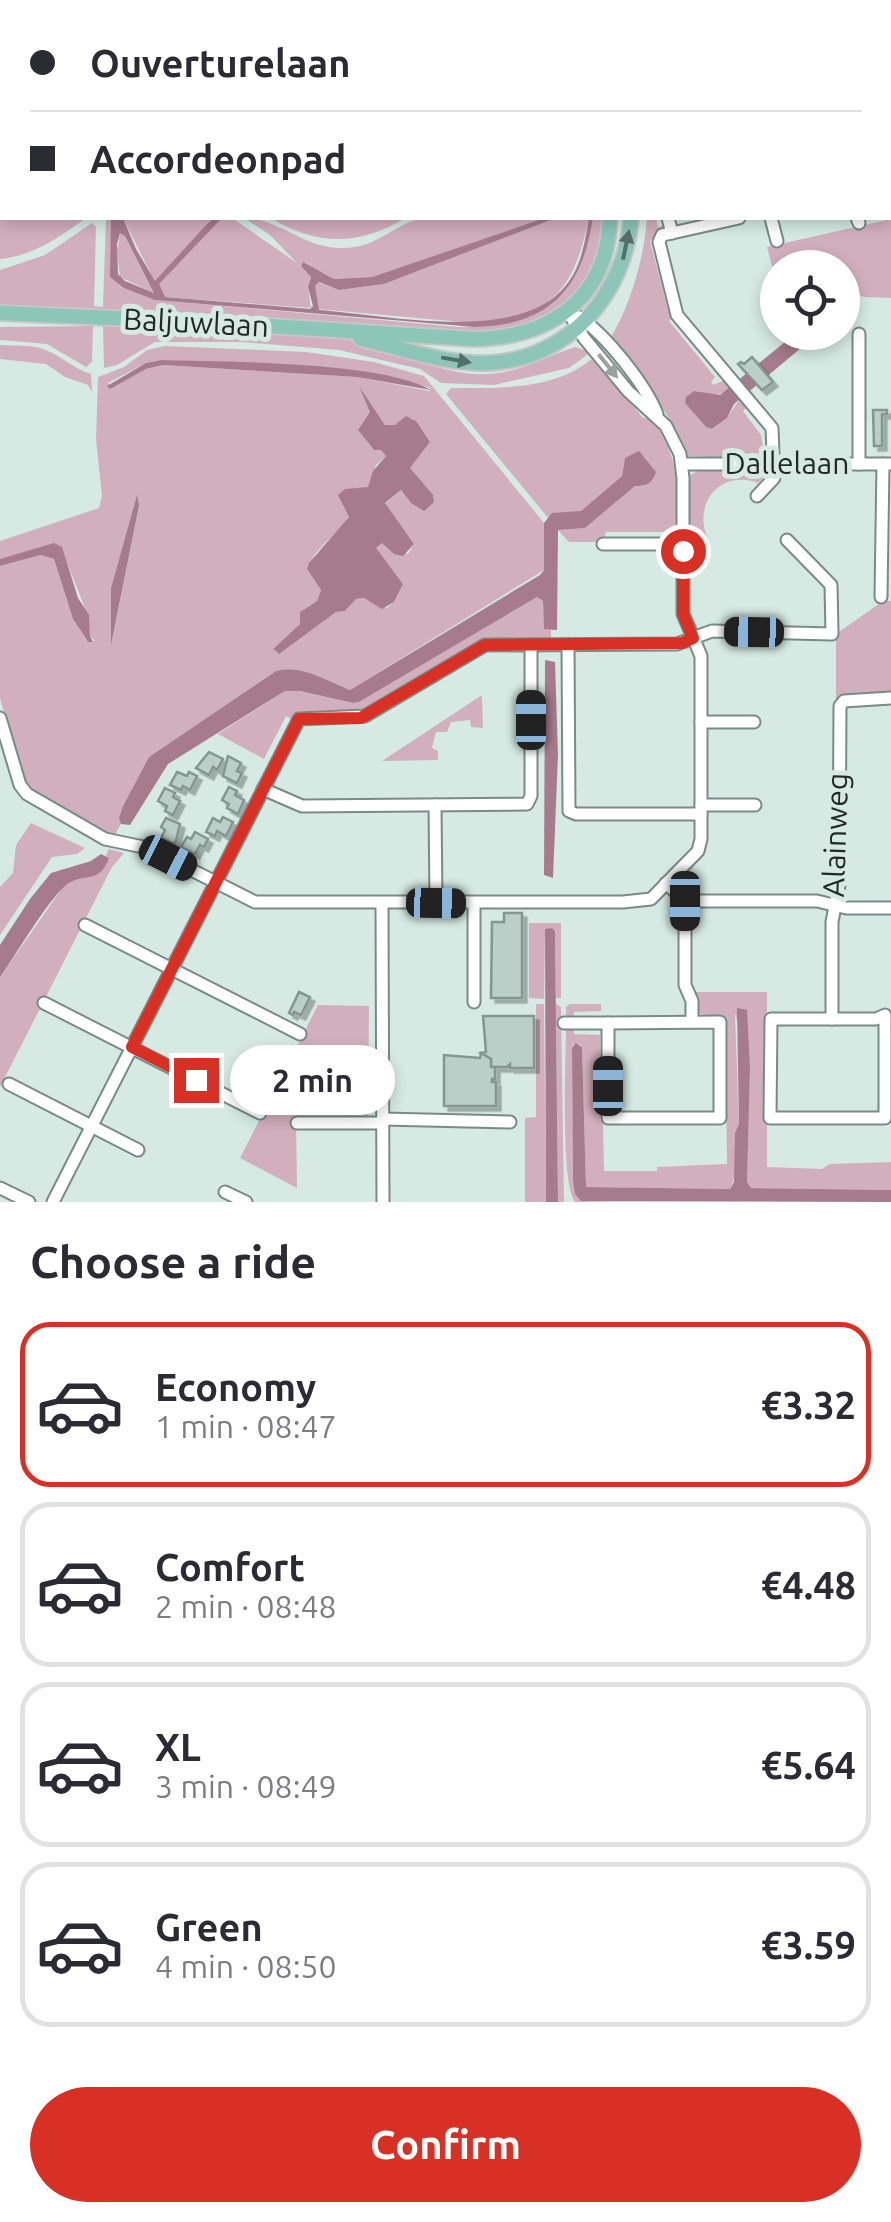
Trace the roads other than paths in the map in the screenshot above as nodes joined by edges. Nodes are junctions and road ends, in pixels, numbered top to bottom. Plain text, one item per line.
1 (610, 220) edge
2 (630, 220) edge
3 (669, 220) edge
4 (730, 220) edge
5 (772, 220) edge
6 (672, 233) junction
7 (777, 241) dead end
8 (568, 310) junction
9 (0, 313) edge
10 (64, 317) junction
11 (0, 323) edge
12 (581, 325) junction
13 (326, 331) junction
14 (859, 350) edge
15 (682, 464) junction
16 (859, 464) junction
17 (887, 464) edge
18 (774, 465) junction
19 (757, 496) dead end
20 (787, 540) dead end
21 (603, 544) dead end
22 (683, 544) junction
23 (881, 597) dead end
24 (693, 638) junction
25 (531, 645) junction
26 (568, 645) junction
27 (891, 698) edge
28 (0, 718) edge
29 (701, 722) junction
30 (754, 722) dead end
31 (263, 788) junction
32 (755, 804) dead end
33 (436, 805) junction
34 (701, 810) junction
35 (215, 883) junction
36 (666, 883) junction
37 (685, 901) junction
38 (382, 903) junction
39 (436, 903) junction
40 (474, 903) junction
41 (835, 906) junction
42 (891, 908) edge
43 (85, 925) dead end
44 (171, 969) junction
45 (474, 1002) dead end
46 (44, 1003) dead end
47 (888, 1014) edge
48 (832, 1019) junction
49 (692, 1022) junction
50 (564, 1023) dead end
51 (608, 1023) junction
52 (300, 1034) dead end
53 (132, 1047) junction
54 (9, 1084) dead end
55 (260, 1113) dead end
56 (382, 1121) junction
57 (510, 1122) dead end
58 (297, 1123) dead end
59 (92, 1126) junction
60 (138, 1150) dead end
61 (0, 1188) edge
62 (225, 1192) dead end
63 (28, 1202) edge
64 (53, 1202) edge
65 (246, 1202) edge
66 (383, 1202) edge

1 - 8 main road, Baljuwlaan
12 -> 2 main road, Baljuwlaan
3 - 6 street
4 - 6 street
5 - 7 street
6 - 18 street
8 - 12 street
8 - 13 main road, Baljuwlaan
9 - 10 main road, Baljuwlaan
10 - 11 main road, Baljuwlaan
10 - 13 main road, Baljuwlaan
13 -> 12 main road, Baljuwlaan
12 - 15 street
14 - 16 street
15 - 18 street, Dallelaan
15 - 22 street
16 - 17 street, Dallelaan
16 - 18 street, Dallelaan
17 - 23 street
18 - 19 street
20 - 24 street
21 - 22 street
22 - 24 street
24 - 26 street
24 - 29 street
25 - 26 street
25 - 31 street
25 - 33 street
26 - 34 street
27 - 41 street, Alainweg
28 - 35 street
29 - 30 street
29 - 34 street
31 - 33 street
31 - 35 street
32 - 34 street
33 - 39 street
34 - 36 street
35 - 38 street
35 - 44 street
36 - 37 street
36 - 40 street
37 - 41 street
37 - 49 street
38 - 39 street
38 - 56 street
39 - 40 street
40 - 45 street
41 - 42 street
41 - 48 street, Alainweg
43 - 44 street
44 - 52 street
44 - 53 street
46 - 53 street
47 - 48 street
47 - 48 street
49 - 51 street
49 - 51 street
50 - 51 street
53 - 55 street
53 - 59 street
54 - 59 street
56 - 57 street
56 - 58 street
56 - 66 street
59 - 60 street
59 - 64 street
61 - 63 street
62 - 65 street

